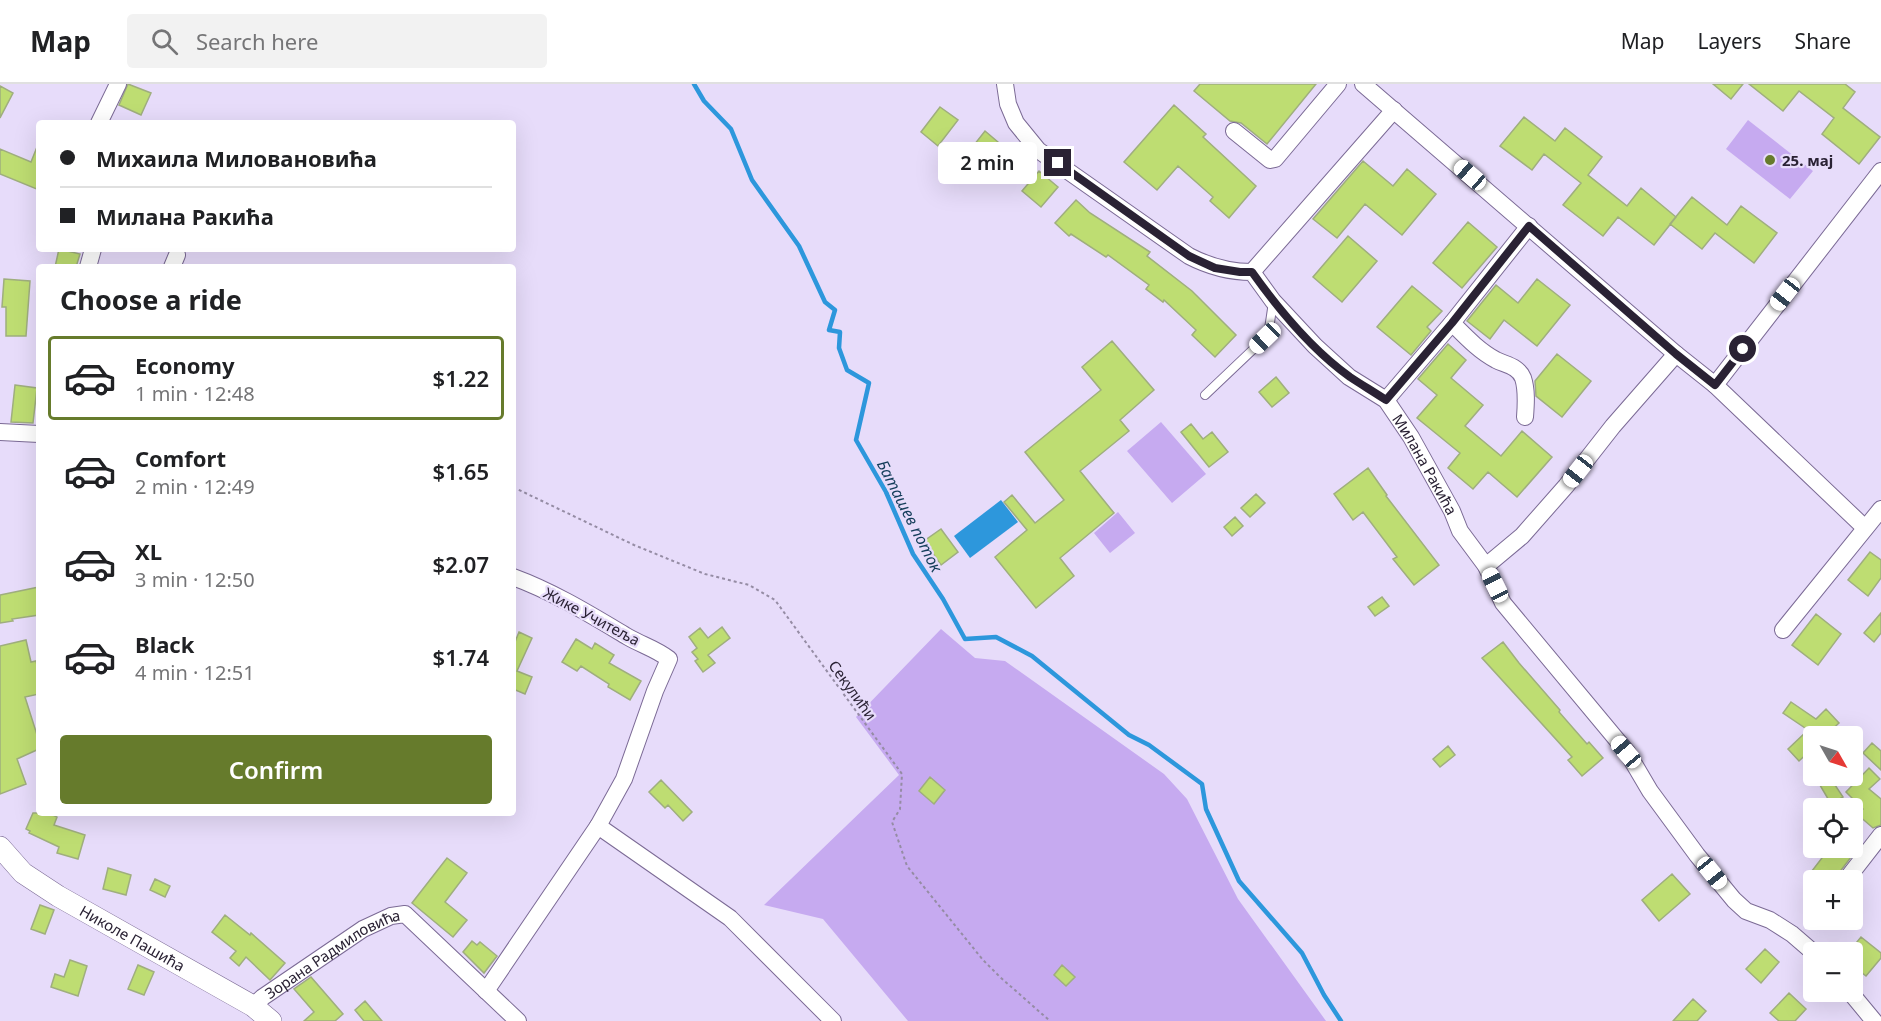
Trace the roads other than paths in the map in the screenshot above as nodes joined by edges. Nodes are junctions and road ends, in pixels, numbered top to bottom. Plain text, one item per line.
1 (118, 84) edge
2 (1005, 84) edge
3 (1338, 84) edge
4 (1363, 84) edge
5 (1394, 110) junction
6 (100, 120) edge
7 (1234, 131) dead end
8 (1881, 171) edge
9 (1529, 226) junction
10 (1252, 272) junction
11 (1273, 301) junction
12 (1452, 323) junction
13 (1676, 354) junction
14 (1715, 385) junction
15 (1206, 395) dead end
16 (1386, 400) junction
17 (1525, 417) dead end
18 (0, 432) edge
19 (36, 434) edge
20 (1881, 508) edge
21 (1865, 528) junction
22 (1486, 566) junction
23 (516, 578) edge
24 (1783, 630) dead end
25 (598, 826) junction
26 (1881, 835) edge
27 (0, 847) edge
28 (1854, 870) edge
29 (1803, 944) edge
30 (486, 991) junction
31 (1858, 1002) edge
32 (253, 1006) junction
33 (271, 1021) edge
34 (518, 1021) edge
35 (833, 1021) edge
36 (1874, 1021) edge

1 - 6 street
2 - 10 street
3 - 7 street
4 - 5 street
5 - 9 street
5 - 10 street
8 - 14 street
9 - 12 street
9 - 13 street
10 - 11 street, Милана Ракића
11 - 15 lane
11 - 16 street, Милана Ракића
12 - 16 street
12 - 17 street
13 - 14 street
13 - 22 street
14 - 21 street
16 - 22 street, Милана Ракића
18 - 19 street
20 - 21 street
21 - 24 street
22 - 29 street, Милана Ракића
23 - 25 street, Жике Учитеља
25 - 30 street
25 - 35 street
26 - 28 street
27 - 32 street, Николе Пашића
30 - 32 street, Зорана Радмиловића
30 - 34 street, Зорана Радмиловића
31 - 36 street
32 - 33 street, Николе Пашића

